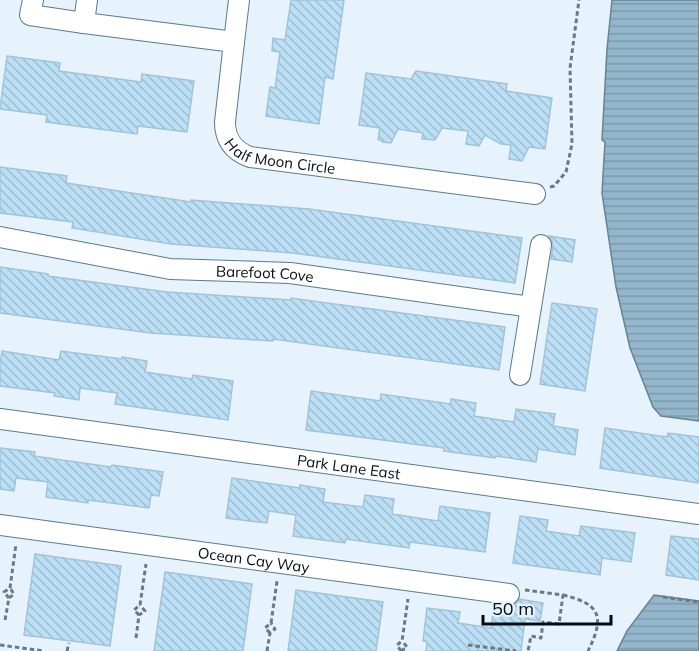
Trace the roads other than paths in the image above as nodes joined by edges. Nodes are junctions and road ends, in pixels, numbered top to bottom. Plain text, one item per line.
1 (33, 0) edge
2 (87, 0) edge
3 (239, 0) edge
4 (84, 23) junction
5 (234, 42) junction
6 (534, 194) road end
7 (0, 237) edge
8 (541, 245) dead end
9 (531, 307) junction
10 (520, 375) dead end
11 (0, 419) edge
12 (699, 514) edge
13 (0, 525) edge
14 (515, 591) road end

1 - 4 street
2 - 4 street
3 - 5 street, Half Moon Circle
4 - 5 street
5 - 6 street, Half Moon Circle
7 - 9 street, Barefoot Cove
8 - 9 street
9 - 10 street
11 - 12 street, Park Lane East
13 - 14 street, Ocean Cay Way

